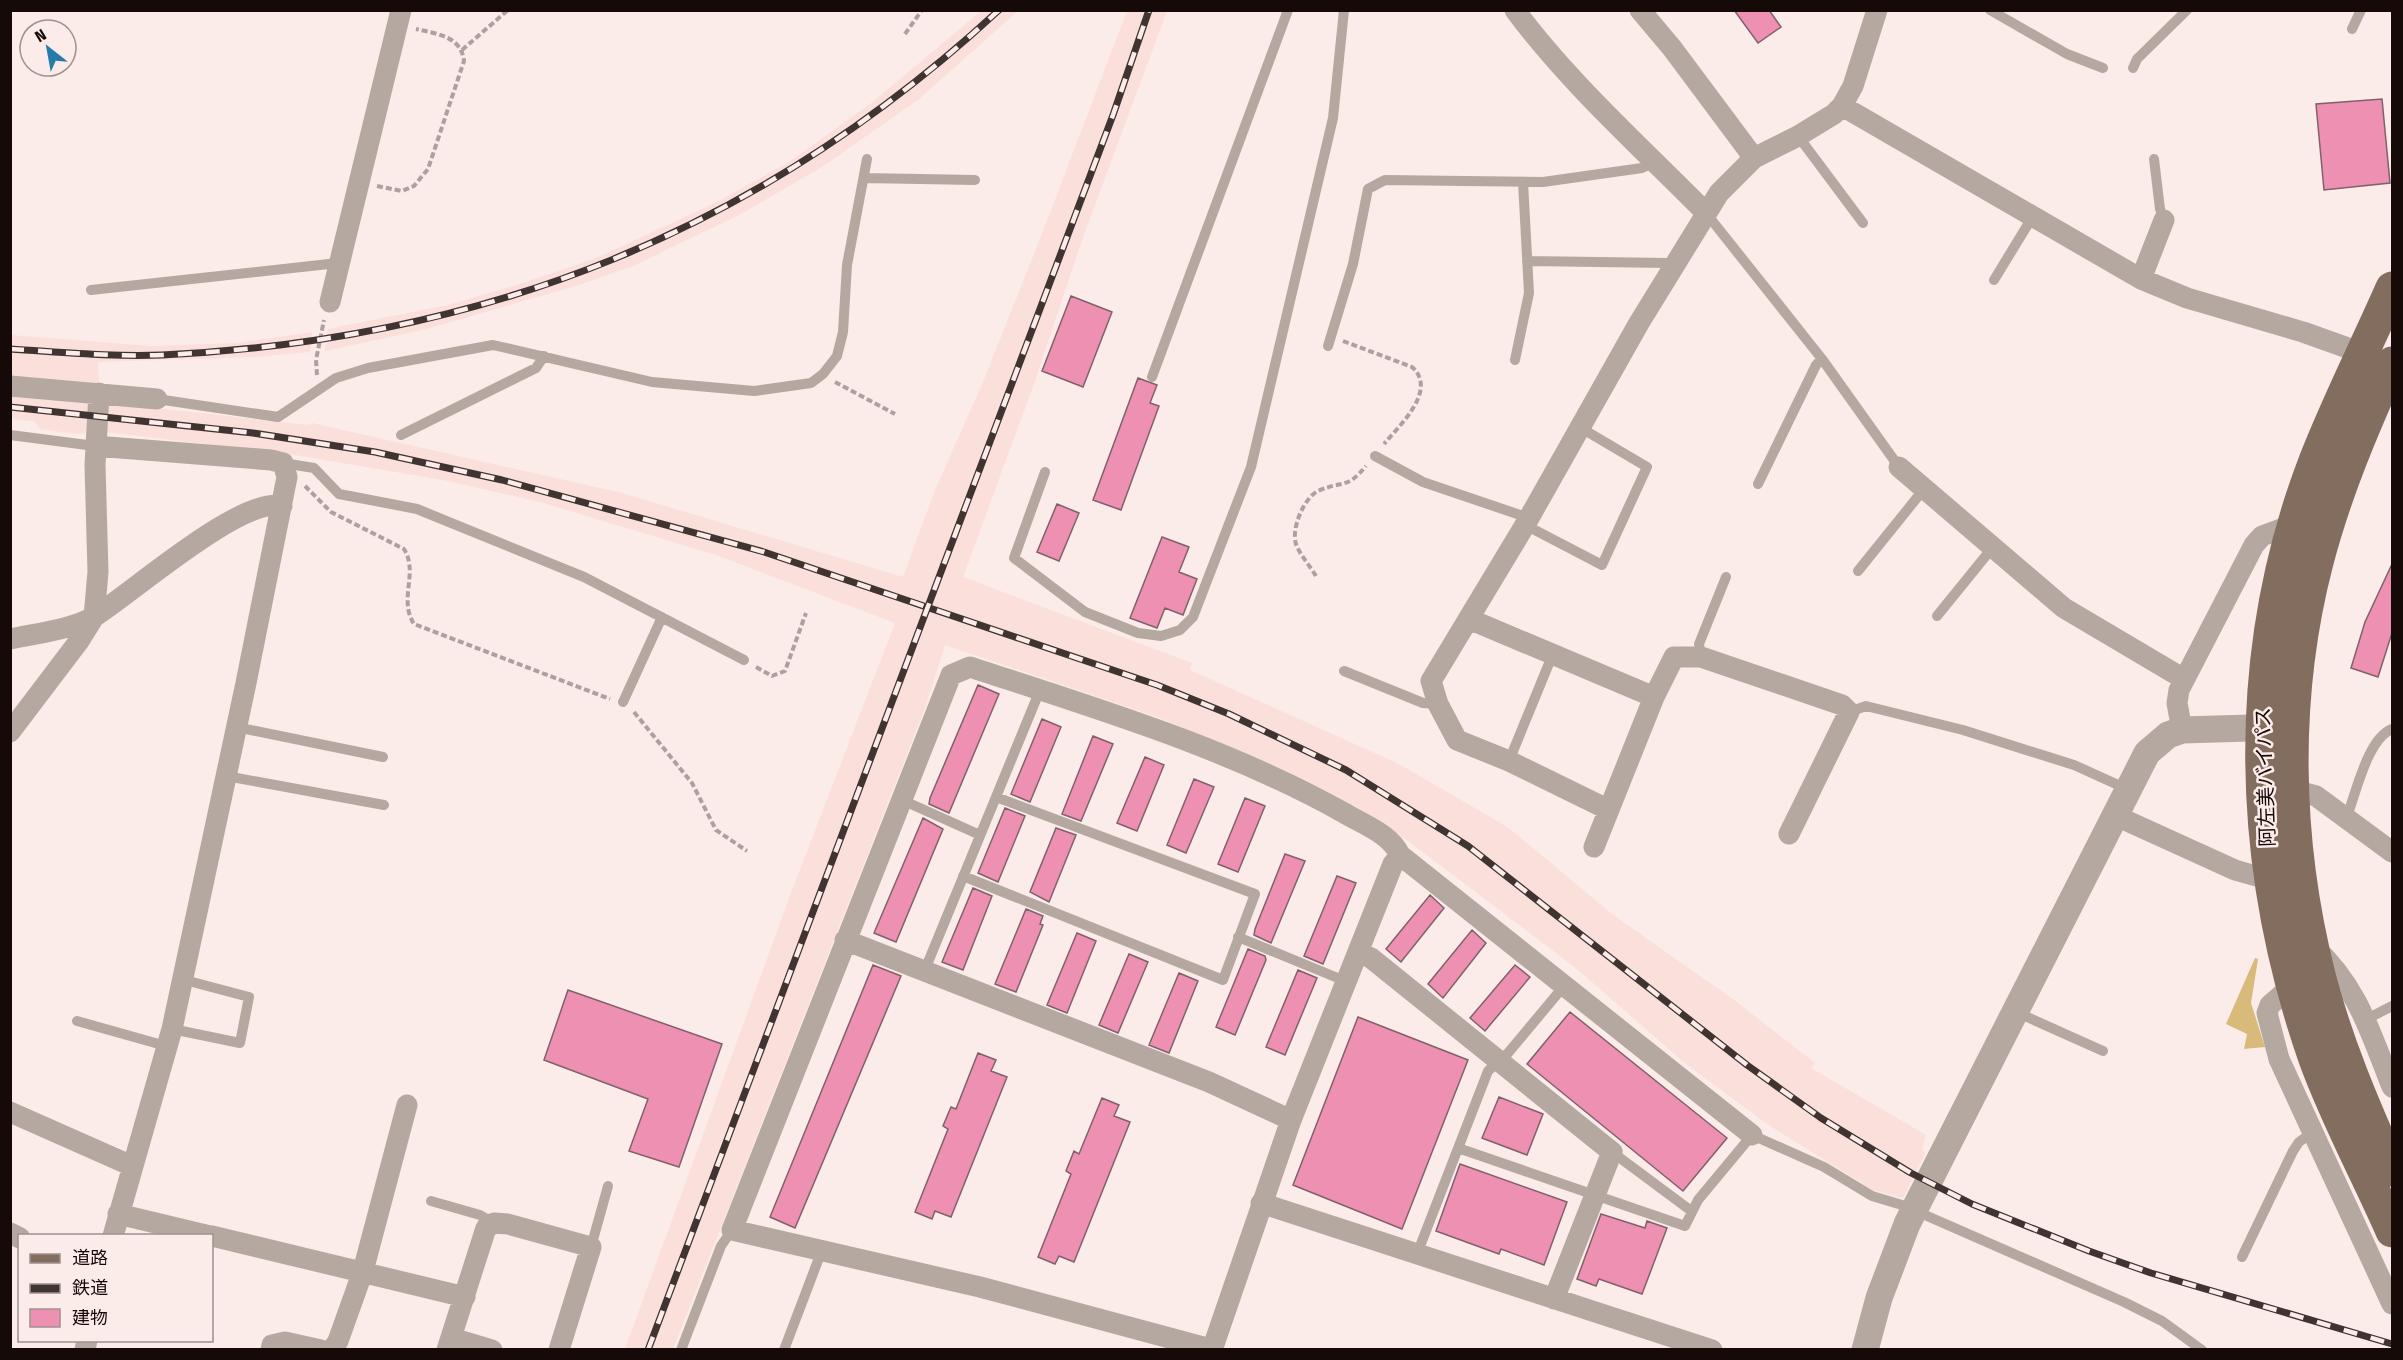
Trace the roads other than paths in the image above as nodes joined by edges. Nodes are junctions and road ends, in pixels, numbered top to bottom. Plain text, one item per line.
1 (1288, 10) edge
2 (1344, 10) edge
3 (1515, 10) edge
4 (1640, 10) edge
5 (1877, 10) edge
6 (1990, 10) edge
7 (2187, 10) edge
8 (2361, 10) edge
9 (399, 18) edge
10 (2352, 29) dead end
11 (2103, 68) dead end
12 (2133, 68) dead end
13 (1842, 106) junction
14 (1798, 136) junction
15 (1754, 158) junction
16 (867, 159) dead end
17 (2154, 159) dead end
18 (1656, 162) junction
19 (864, 178) junction
20 (975, 180) dead end
21 (1523, 182) junction
22 (1706, 213) junction
23 (2032, 216) junction
24 (2164, 219) joint
25 (1863, 223) dead end
26 (1527, 261) junction
27 (338, 263) junction
28 (1675, 267) junction
29 (2141, 279) junction
30 (1994, 280) dead end
31 (2392, 288) edge
32 (91, 290) dead end
33 (330, 302) road end
34 (1330, 341) road end
35 (543, 357) junction
36 (1822, 359) junction
37 (1515, 360) dead end
38 (2385, 361) edge
39 (1152, 377) dead end
40 (10, 386) edge
41 (99, 393) junction
42 (157, 399) joint
43 (1581, 428) junction
44 (10, 435) edge
45 (401, 435) dead end
46 (95, 446) junction
47 (1375, 456) road end
48 (283, 463) junction
49 (1899, 466) joint
50 (1045, 472) dead end
51 (1758, 484) dead end
52 (1924, 489) junction
53 (282, 506) junction
54 (1527, 521) junction
55 (2295, 524) junction
56 (1993, 547) junction
57 (1858, 571) dead end
58 (1726, 578) dead end
59 (1937, 616) dead end
60 (94, 617) junction
61 (662, 618) junction
62 (1469, 619) junction
63 (10, 639) edge
64 (1552, 656) junction
65 (1701, 657) junction
66 (744, 660) road end
67 (1344, 671) dead end
68 (2184, 679) junction
69 (1040, 690) junction
70 (1654, 697) junction
71 (623, 702) road end
72 (1438, 704) junction
73 (1849, 712) junction
74 (2293, 726) junction
75 (236, 727) junction
76 (2261, 728) junction
77 (2392, 729) edge
78 (2182, 730) junction
79 (10, 732) edge
80 (383, 757) dead end
81 (1509, 761) junction
82 (226, 776) junction
83 (2127, 789) junction
84 (2294, 790) junction
85 (996, 796) junction
86 (902, 800) junction
87 (384, 806) dead end
88 (1607, 809) junction
89 (2114, 815) junction
90 (2346, 819) junction
91 (1789, 834) dead end
92 (980, 835) junction
93 (1594, 847) dead end
94 (2392, 852) edge
95 (1400, 855) junction
96 (2269, 874) junction
97 (963, 876) junction
98 (1238, 937) junction
99 (845, 940) junction
100 (2313, 946) junction
101 (1358, 952) junction
102 (924, 972) junction
103 (181, 979) junction
104 (1346, 981) junction
105 (1564, 986) junction
106 (2292, 986) junction
107 (2392, 1006) edge
108 (2014, 1011) junction
109 (2367, 1019) junction
110 (77, 1021) dead end
111 (169, 1037) junction
112 (2103, 1052) dead end
113 (1499, 1061) junction
114 (2392, 1087) edge
115 (407, 1105) dead end
116 (10, 1112) edge
117 (1291, 1120) junction
118 (2313, 1132) junction
119 (1752, 1135) junction
120 (1458, 1148) junction
121 (1612, 1152) junction
122 (132, 1166) junction
123 (2392, 1170) edge
124 (608, 1186) dead end
125 (1596, 1194) junction
126 (431, 1201) dead end
127 (1261, 1203) junction
128 (1690, 1210) junction
129 (1914, 1211) junction
130 (118, 1214) junction
131 (494, 1223) junction
132 (732, 1230) junction
133 (2392, 1231) edge
134 (113, 1234) edge
135 (203, 1234) edge
136 (213, 1236) edge
137 (591, 1248) junction
138 (822, 1250) junction
139 (1417, 1254) junction
140 (2242, 1257) dead end
141 (363, 1271) junction
142 (465, 1297) junction
143 (1554, 1299) junction
144 (2392, 1304) edge
145 (449, 1344) edge
146 (1213, 1349) edge
147 (271, 1350) edge
148 (321, 1350) edge
149 (332, 1350) edge
150 (492, 1350) edge
151 (559, 1350) edge
152 (681, 1350) edge
153 (784, 1350) edge
154 (1712, 1350) edge
155 (1865, 1350) edge
156 (2202, 1350) edge

1 - 39 lane
2 - 50 lane
3 - 18 street
4 - 15 street
5 - 13 street
6 - 11 lane
7 - 12 lane
8 - 10 lane
9 - 27 street
13 - 14 street
13 - 23 street
14 - 15 street
14 - 25 lane
15 - 22 street
16 - 19 lane
17 - 24 lane
18 - 21 lane
18 - 22 street
19 - 20 lane
19 - 35 lane
21 - 26 lane
21 - 34 lane
22 - 28 street
22 - 36 lane
23 - 29 street
23 - 30 lane
24 - 29 street
26 - 28 lane
26 - 37 lane
27 - 32 lane
27 - 33 street
28 - 43 street
29 - 38 street
31 - 38 main road, 阿左美バイパス
35 - 42 lane
35 - 45 lane
36 - 49 lane
36 - 51 lane
38 - 55 main road, 阿左美バイパス
38 - 74 main road, 阿左美バイパス
40 - 41 street
41 - 42 street
41 - 46 street
43 - 54 street
43 - 54 lane
44 - 46 lane
46 - 48 street
46 - 60 street
47 - 54 lane
48 - 53 street
48 - 61 lane
49 - 52 street
52 - 56 street
52 - 57 lane
53 - 60 street
53 - 75 street
54 - 62 street
55 - 68 street
55 - 76 main road, 阿左美バイパス
56 - 59 lane
56 - 68 street
58 - 65 lane
60 - 63 street
60 - 79 street
61 - 66 lane
61 - 71 lane
62 - 64 street
62 - 72 street
64 - 70 street
64 - 81 lane
65 - 70 street
65 - 73 street
67 - 72 lane
68 - 78 street
69 - 85 lane
69 - 86 street
69 - 95 street
70 - 88 street
72 - 81 street
73 - 83 lane
73 - 91 street
74 - 76 street
74 - 84 main road, 阿左美バイパス
75 - 80 lane
75 - 82 street
76 - 78 street
76 - 96 main road, 阿左美バイパス
77 - 90 lane
78 - 83 street
81 - 88 street
82 - 87 lane
82 - 103 street
83 - 89 street
84 - 90 street
84 - 100 main road, 阿左美バイパス
85 - 92 lane
85 - 98 lane
86 - 92 lane
86 - 99 street
88 - 93 street
89 - 96 street
89 - 108 street
90 - 94 street
92 - 97 lane
95 - 101 street
95 - 105 street
96 - 106 main road, 阿左美バイパス
97 - 98 lane
97 - 102 lane
98 - 104 lane
99 - 102 street
99 - 132 street
100 - 109 street
100 - 123 main road, 阿左美バイパス
101 - 104 street
101 - 113 street
102 - 117 street
103 - 111 street
103 - 111 lane
104 - 117 street
105 - 113 lane
105 - 119 street
106 - 118 street
106 - 133 main road, 阿左美バイパス
107 - 109 lane
108 - 112 lane
108 - 129 street
109 - 114 street
110 - 111 lane
111 - 122 street
113 - 120 lane
113 - 121 street
115 - 141 street
116 - 122 street
117 - 127 street
118 - 140 lane
118 - 144 street
119 - 128 lane
119 - 129 lane
120 - 125 lane
120 - 139 lane
121 - 125 street
121 - 128 lane
122 - 130 street
124 - 137 lane
125 - 128 lane
125 - 143 street
126 - 131 lane
127 - 139 street
127 - 146 street
129 - 155 street
129 - 156 lane
130 - 134 street
130 - 135 street
131 - 137 street
131 - 142 street
132 - 138 street
132 - 152 lane
136 - 141 street
137 - 151 street
138 - 146 street
138 - 153 lane
139 - 143 street
141 - 142 street
141 - 149 street
142 - 145 street
143 - 154 street
145 - 150 street
147 - 148 street

